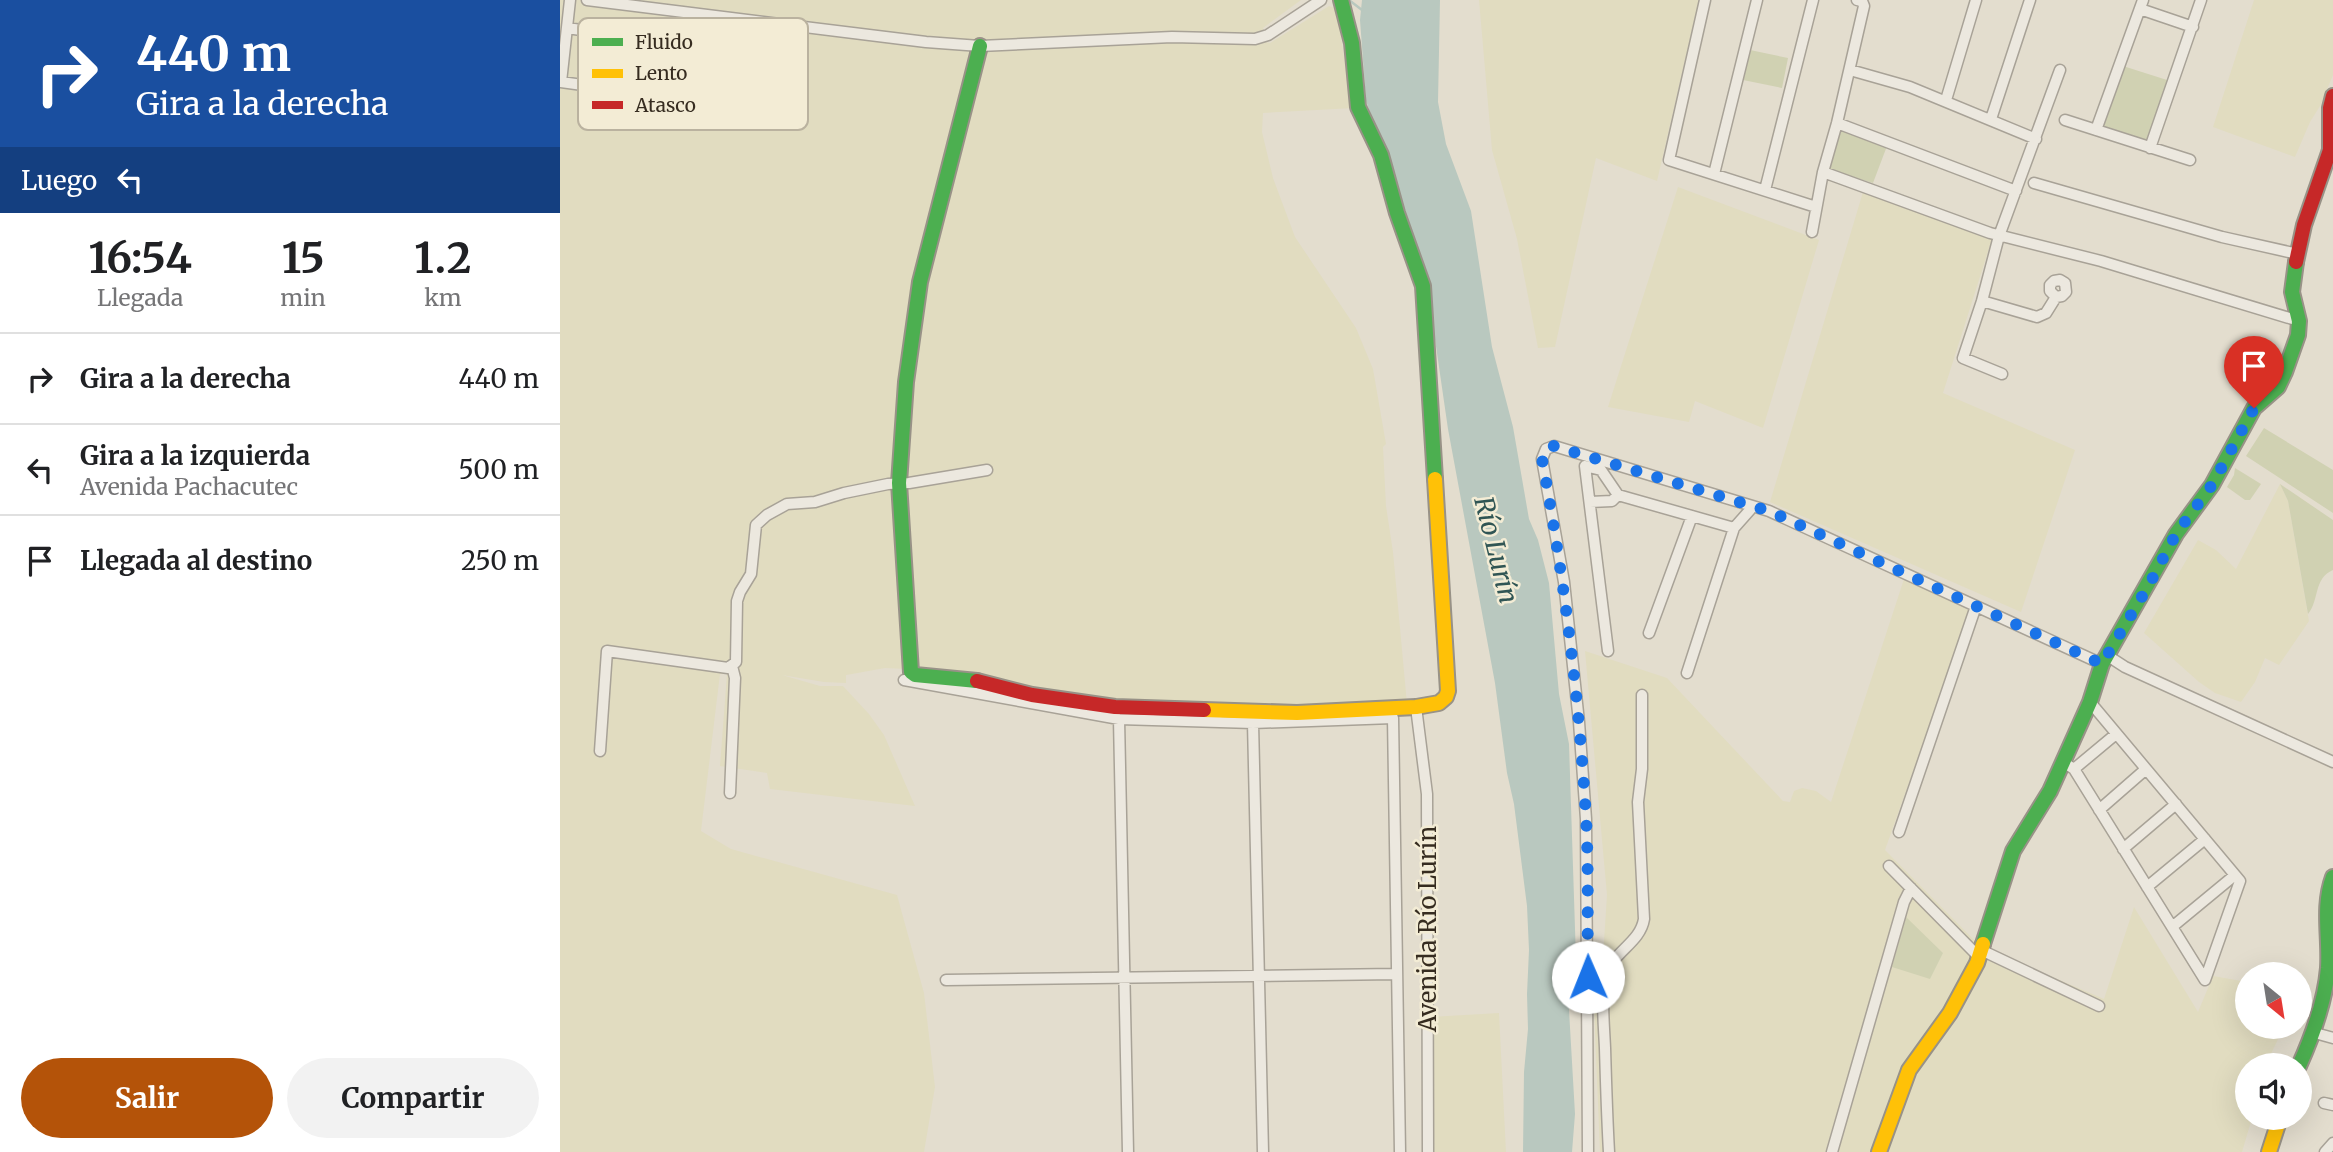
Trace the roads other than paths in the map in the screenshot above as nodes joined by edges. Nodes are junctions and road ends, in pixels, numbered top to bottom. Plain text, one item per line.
1 (570, 0) edge
2 (587, 0) edge
3 (1321, 0) edge
4 (1340, 0) edge
5 (1705, 0) edge
6 (1757, 0) edge
7 (1813, 0) edge
8 (1857, 0) edge
9 (1976, 0) edge
10 (2030, 0) edge
11 (2201, 0) edge
12 (2142, 4) edge
13 (732, 18) edge
14 (808, 27) edge
15 (2193, 27) junction
16 (567, 28) junction
17 (578, 30) edge
18 (980, 47) junction
19 (1850, 69) junction
20 (2060, 70) dead end
21 (578, 84) edge
22 (2333, 96) edge
23 (1946, 100) junction
24 (1992, 120) junction
25 (2065, 121) dead end
26 (1838, 123) junction
27 (2096, 130) junction
28 (2036, 139) junction
29 (2150, 148) junction
30 (2190, 160) dead end
31 (1823, 172) junction
32 (1714, 174) junction
33 (2034, 183) dead end
34 (1765, 190) junction
35 (2016, 191) junction
36 (1816, 207) junction
37 (1812, 232) dead end
38 (1999, 236) junction
39 (2298, 254) junction
40 (2056, 297) dead end
41 (1982, 301) junction
42 (2299, 321) junction
43 (2002, 374) dead end
44 (987, 470) dead end
45 (899, 483) junction
46 (1618, 495) junction
47 (1590, 502) junction
48 (1751, 506) junction
49 (1692, 516) junction
50 (1734, 528) junction
51 (1976, 606) junction
52 (1649, 633) dead end
53 (1608, 651) dead end
54 (2105, 660) junction
55 (732, 666) junction
56 (1687, 673) dead end
57 (904, 680) dead end
58 (1642, 695) dead end
59 (2090, 702) junction
60 (1416, 707) junction
61 (1119, 719) junction
62 (1253, 723) junction
63 (2116, 734) junction
64 (600, 751) dead end
65 (2333, 762) edge
66 (2068, 766) junction
67 (2146, 769) junction
68 (730, 793) dead end
69 (2176, 804) junction
70 (2099, 810) junction
71 (1899, 832) dead end
72 (2205, 839) junction
73 (2123, 849) junction
74 (1889, 866) dead end
75 (2235, 875) junction
76 (2333, 877) edge
77 (2147, 887) junction
78 (1910, 888) junction
79 (2325, 924) junction
80 (2172, 927) junction
81 (2333, 942) edge
82 (1980, 953) junction
83 (1395, 974) junction
84 (1259, 976) junction
85 (1125, 978) junction
86 (946, 981) dead end
87 (2098, 1006) dead end
88 (2315, 1033) junction
89 (2333, 1038) edge
90 (2305, 1053) edge
91 (2276, 1130) edge
92 (2333, 1143) edge
93 (1128, 1152) edge
94 (1263, 1152) edge
95 (1399, 1152) edge
96 (1428, 1152) edge
97 (1588, 1152) edge
98 (1608, 1152) edge
99 (1832, 1152) edge
100 (1878, 1152) edge
101 (2269, 1152) edge
102 (2325, 1152) edge

1 - 16 street
2 - 13 street
3 - 18 street
4 - 60 street
5 - 32 street
6 - 32 street
7 - 34 street
8 - 19 street
9 - 23 street
10 - 24 street
11 - 15 street
12 - 15 street
12 - 27 street
14 - 18 street
15 - 29 street
16 - 17 street
16 - 21 street
18 - 45 street
19 - 23 street
19 - 26 street
20 - 28 street
22 - 39 street
23 - 24 street
24 - 28 street
25 - 27 street
26 - 31 street
26 - 35 street
27 - 29 street
28 - 35 street
29 - 30 street
31 - 36 street
31 - 38 street
32 - 34 street
33 - 39 street
34 - 36 street
35 - 38 street
36 - 37 street
38 - 41 street
38 - 42 street
39 - 42 street
40 - 41 street
41 - 43 street
42 - 54 street
44 - 45 street
45 - 55 street
45 - 60 street
46 - 47 street
46 - 47 street
46 - 49 street
47 - 53 street
48 - 50 street
48 - 51 street
48 - 97 street
49 - 50 street
49 - 52 street
50 - 56 street
51 - 54 street
51 - 71 street
54 - 59 street
54 - 65 street
55 - 64 street
55 - 68 street
57 - 61 street
58 - 98 street
59 - 63 street
59 - 66 street
60 - 96 street, Avenida Río Lurín
61 - 62 street
61 - 85 street
62 - 83 street
62 - 84 street
63 - 66 street
63 - 67 street
66 - 70 street
66 - 82 street
67 - 69 street
67 - 70 street
69 - 72 street
69 - 73 street
70 - 73 street
72 - 75 street
72 - 77 street
73 - 77 street
74 - 78 street
75 - 80 street
75 - 80 street
76 - 79 street
77 - 80 street
78 - 82 street
78 - 99 street
79 - 81 street
79 - 88 street
82 - 87 street
82 - 100 street
83 - 84 street
83 - 95 street
84 - 85 street
84 - 94 street
85 - 86 street
85 - 93 street
88 - 89 street
88 - 90 street
91 - 101 street
92 - 102 street

